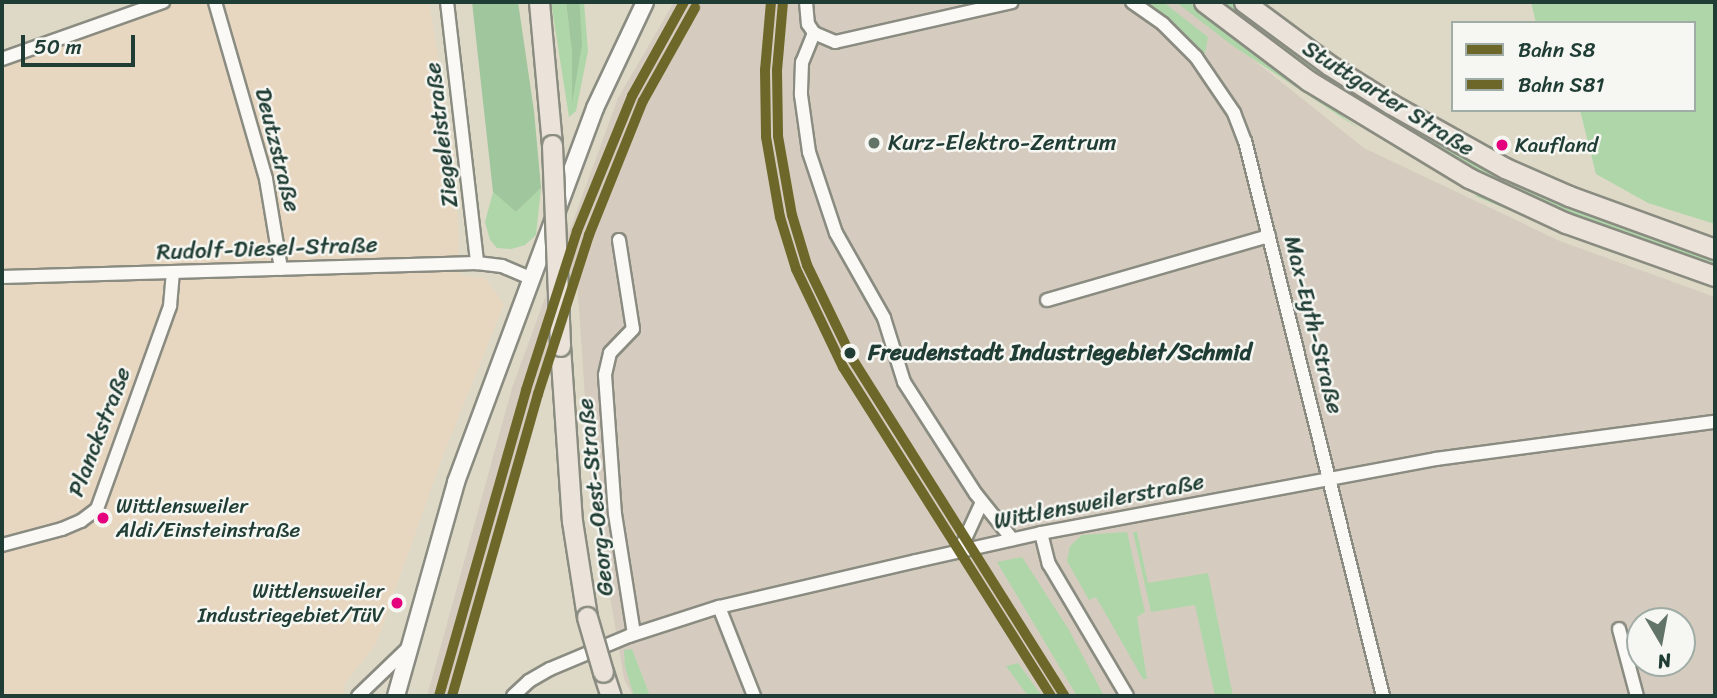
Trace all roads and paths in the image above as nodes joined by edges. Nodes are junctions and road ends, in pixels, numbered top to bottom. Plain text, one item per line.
1 (163, 2) edge
2 (215, 2) edge
3 (447, 2) edge
4 (539, 2) edge
5 (645, 2) edge
6 (806, 2) edge
7 (1012, 2) edge
8 (1132, 2) edge
9 (1204, 2) edge
10 (1244, 2) edge
11 (814, 33) junction
12 (2, 59) edge
13 (1269, 236) junction
14 (619, 240) dead end
15 (1715, 249) edge
16 (477, 263) junction
17 (281, 269) junction
18 (173, 273) junction
19 (1715, 276) edge
20 (2, 277) edge
21 (530, 278) junction
22 (1047, 300) dead end
23 (1715, 422) edge
24 (1330, 479) junction
25 (982, 502) junction
26 (1041, 533) junction
27 (1012, 540) junction
28 (2, 545) edge
29 (959, 552) junction
30 (719, 607) junction
31 (1619, 629) dead end
32 (634, 634) junction
33 (409, 646) junction
34 (358, 696) edge
35 (396, 696) edge
36 (513, 696) edge
37 (611, 696) edge
38 (754, 696) edge
39 (1127, 696) edge
40 (1382, 696) edge
41 (1637, 696) edge

1 - 12 street
2 - 17 street, Deutzstraße
3 - 16 street, Ziegeleistraße
4 - 37 main road, bridge
5 - 21 street
6 - 11 street
7 - 11 street
8 - 13 street, Max-Eyth-Straße
9 - 19 main road, Stuttgarter Straße
10 - 15 main road, Stuttgarter Straße
11 - 25 street
13 - 22 street
13 - 24 street, Max-Eyth-Straße
14 - 32 street, Georg-Oest-Straße
16 - 17 street, Rudolf-Diesel-Straße
16 - 21 street, Rudolf-Diesel-Straße
17 - 18 street, Rudolf-Diesel-Straße
18 - 20 street, Rudolf-Diesel-Straße
18 - 28 street, Planckstraße
21 - 33 street
23 - 24 street, Wittlensweilerstraße
24 - 26 street, Wittlensweilerstraße
24 - 40 street, Max-Eyth-Straße
25 - 27 street
25 - 29 street
26 - 27 street, Wittlensweilerstraße
26 - 39 street
27 - 29 street, Wittlensweilerstraße
29 - 30 street, Wittlensweilerstraße
30 - 32 street, Wittlensweilerstraße
30 - 38 street
31 - 41 street
32 - 36 street, Wittlensweilerstraße
33 - 34 street
33 - 35 street

